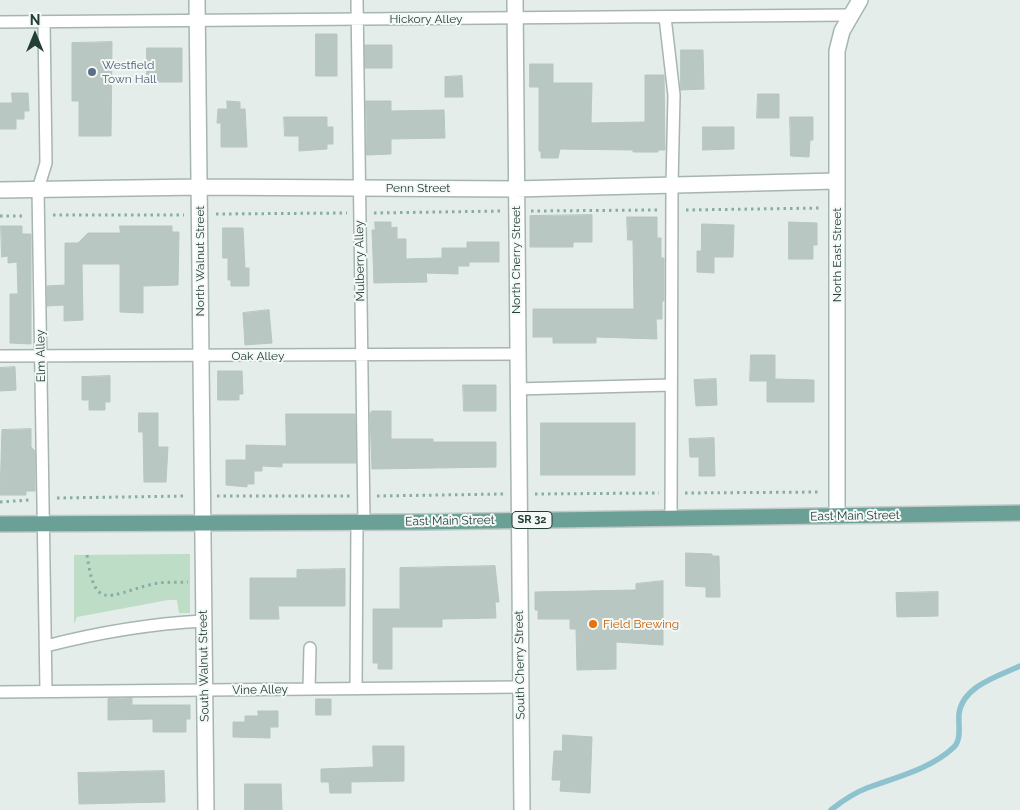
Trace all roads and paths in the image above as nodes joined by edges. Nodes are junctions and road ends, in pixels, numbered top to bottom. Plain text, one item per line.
1 (197, 0) edge
2 (357, 0) edge
3 (515, 0) edge
4 (860, 0) edge
5 (851, 15) junction
6 (665, 17) junction
7 (515, 19) junction
8 (357, 20) junction
9 (198, 21) junction
10 (0, 22) edge
11 (44, 22) junction
12 (836, 182) junction
13 (672, 185) junction
14 (199, 187) junction
15 (359, 188) junction
16 (515, 188) junction
17 (0, 190) edge
18 (38, 190) junction
19 (0, 216) edge
20 (39, 216) junction
21 (184, 224) dead end
22 (516, 354) junction
23 (362, 355) junction
24 (0, 356) edge
25 (40, 356) junction
26 (201, 356) junction
27 (671, 384) junction
28 (517, 389) junction
29 (202, 496) junction
30 (44, 498) junction
31 (0, 502) edge
32 (1020, 513) edge
33 (838, 516) junction
34 (671, 518) junction
35 (518, 520) junction
36 (202, 523) junction
37 (360, 523) junction
38 (0, 524) edge
39 (45, 524) junction
40 (87, 555) dead end
41 (192, 582) dead end
42 (204, 621) junction
43 (46, 646) junction
44 (310, 648) dead end
45 (520, 687) junction
46 (309, 689) junction
47 (356, 689) junction
48 (205, 690) junction
49 (46, 691) junction
50 (0, 692) edge
51 (206, 810) edge
52 (522, 810) edge

1 - 9 street, North Walnut Street
2 - 8 lane, Mulberry Alley
3 - 7 street, North Cherry Street
4 - 5 street, North East Street
5 - 6 lane, Hickory Alley
5 - 12 street, North East Street
6 - 7 lane, Hickory Alley
6 - 13 lane
7 - 8 lane, Hickory Alley
7 - 16 street, North Cherry Street
8 - 9 lane, Hickory Alley
8 - 15 lane, Mulberry Alley
9 - 11 lane, Hickory Alley
9 - 14 street, North Walnut Street
10 - 11 lane, Hickory Alley
11 - 18 lane, Elm Alley
12 - 13 street, Penn Street
12 - 33 street, North East Street
13 - 16 street, Penn Street
13 - 27 lane
14 - 15 street, Penn Street
14 - 18 street, Penn Street
14 - 26 street, North Walnut Street
15 - 16 street, Penn Street
15 - 23 lane, Mulberry Alley
16 - 22 street, North Cherry Street
17 - 18 street, Penn Street
18 - 20 lane, Elm Alley
19 - 20 path
20 - 21 path
20 - 25 lane, Elm Alley
22 - 23 lane, Oak Alley
22 - 28 street, North Cherry Street
23 - 26 lane, Oak Alley
23 - 37 lane, Mulberry Alley
24 - 25 lane, Oak Alley
25 - 26 lane, Oak Alley
25 - 30 lane, Elm Alley
26 - 29 street, North Walnut Street
27 - 28 lane
27 - 34 lane
28 - 35 street, North Cherry Street
29 - 30 path
29 - 36 street, North Walnut Street
30 - 31 path
30 - 39 lane, Elm Alley
32 - 33 main road, East Main Street / SR 32
33 - 34 main road, East Main Street / SR 32
34 - 35 main road, East Main Street / SR 32
35 - 37 main road, East Main Street / SR 32
35 - 45 street, South Cherry Street
36 - 37 main road, East Main Street / SR 32
36 - 39 main road, East Main Street / SR 32
36 - 42 street, South Walnut Street
37 - 47 lane, Mulberry Alley
38 - 39 main road, East Main Street / SR 32
39 - 43 lane, Elm Alley
40 - 41 path
42 - 43 lane
42 - 48 street, South Walnut Street
43 - 49 lane, Elm Alley
44 - 46 lane
45 - 47 lane, Vine Alley
45 - 52 street, South Cherry Street
46 - 47 lane, Vine Alley
46 - 48 lane, Vine Alley
48 - 49 lane, Vine Alley
48 - 51 street, South Walnut Street
49 - 50 lane, Vine Alley

